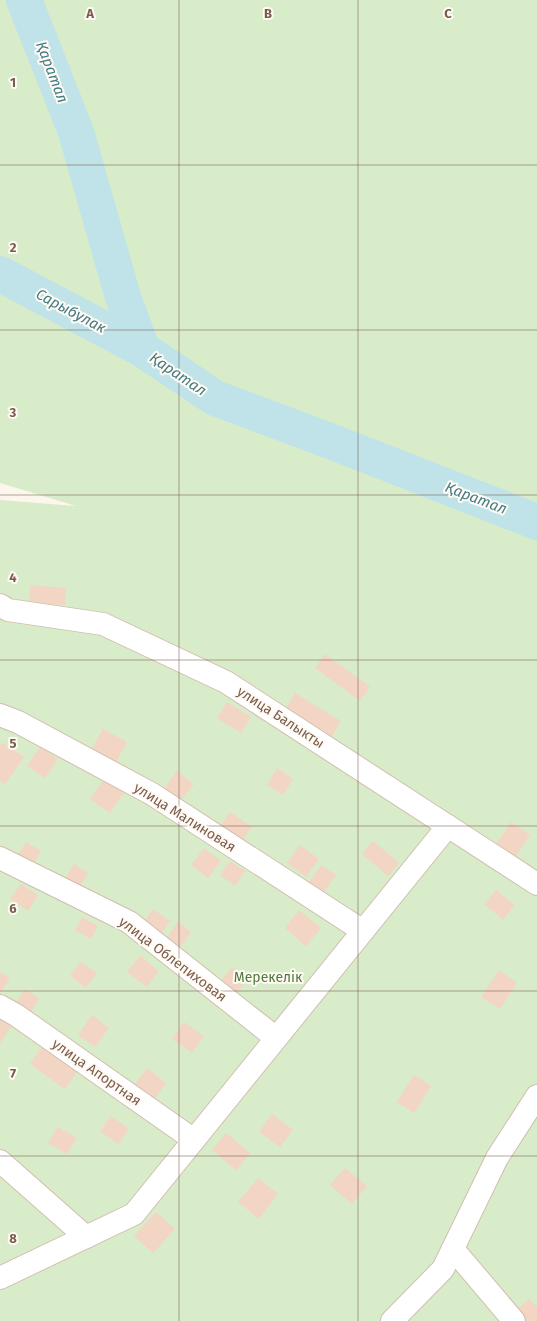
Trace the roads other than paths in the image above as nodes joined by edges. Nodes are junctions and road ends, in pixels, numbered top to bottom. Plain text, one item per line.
1 (0, 605) edge
2 (0, 715) edge
3 (448, 826) junction
4 (0, 858) edge
5 (537, 884) edge
6 (363, 931) junction
7 (0, 1006) edge
8 (276, 1038) junction
9 (534, 1110) edge
10 (194, 1140) junction
11 (0, 1161) edge
12 (86, 1236) junction
13 (453, 1249) junction
14 (0, 1278) edge
15 (392, 1321) edge
16 (514, 1321) edge

1 - 3 street, улица Балыкты
2 - 6 street, улица Малиновая
3 - 5 street, улица Балыкты
3 - 6 street
4 - 8 street, улица Облепиховая
6 - 8 street
7 - 10 street, улица Апортная
8 - 10 street
9 - 13 street
10 - 12 street
11 - 12 street
12 - 14 street
13 - 15 street
13 - 16 street

